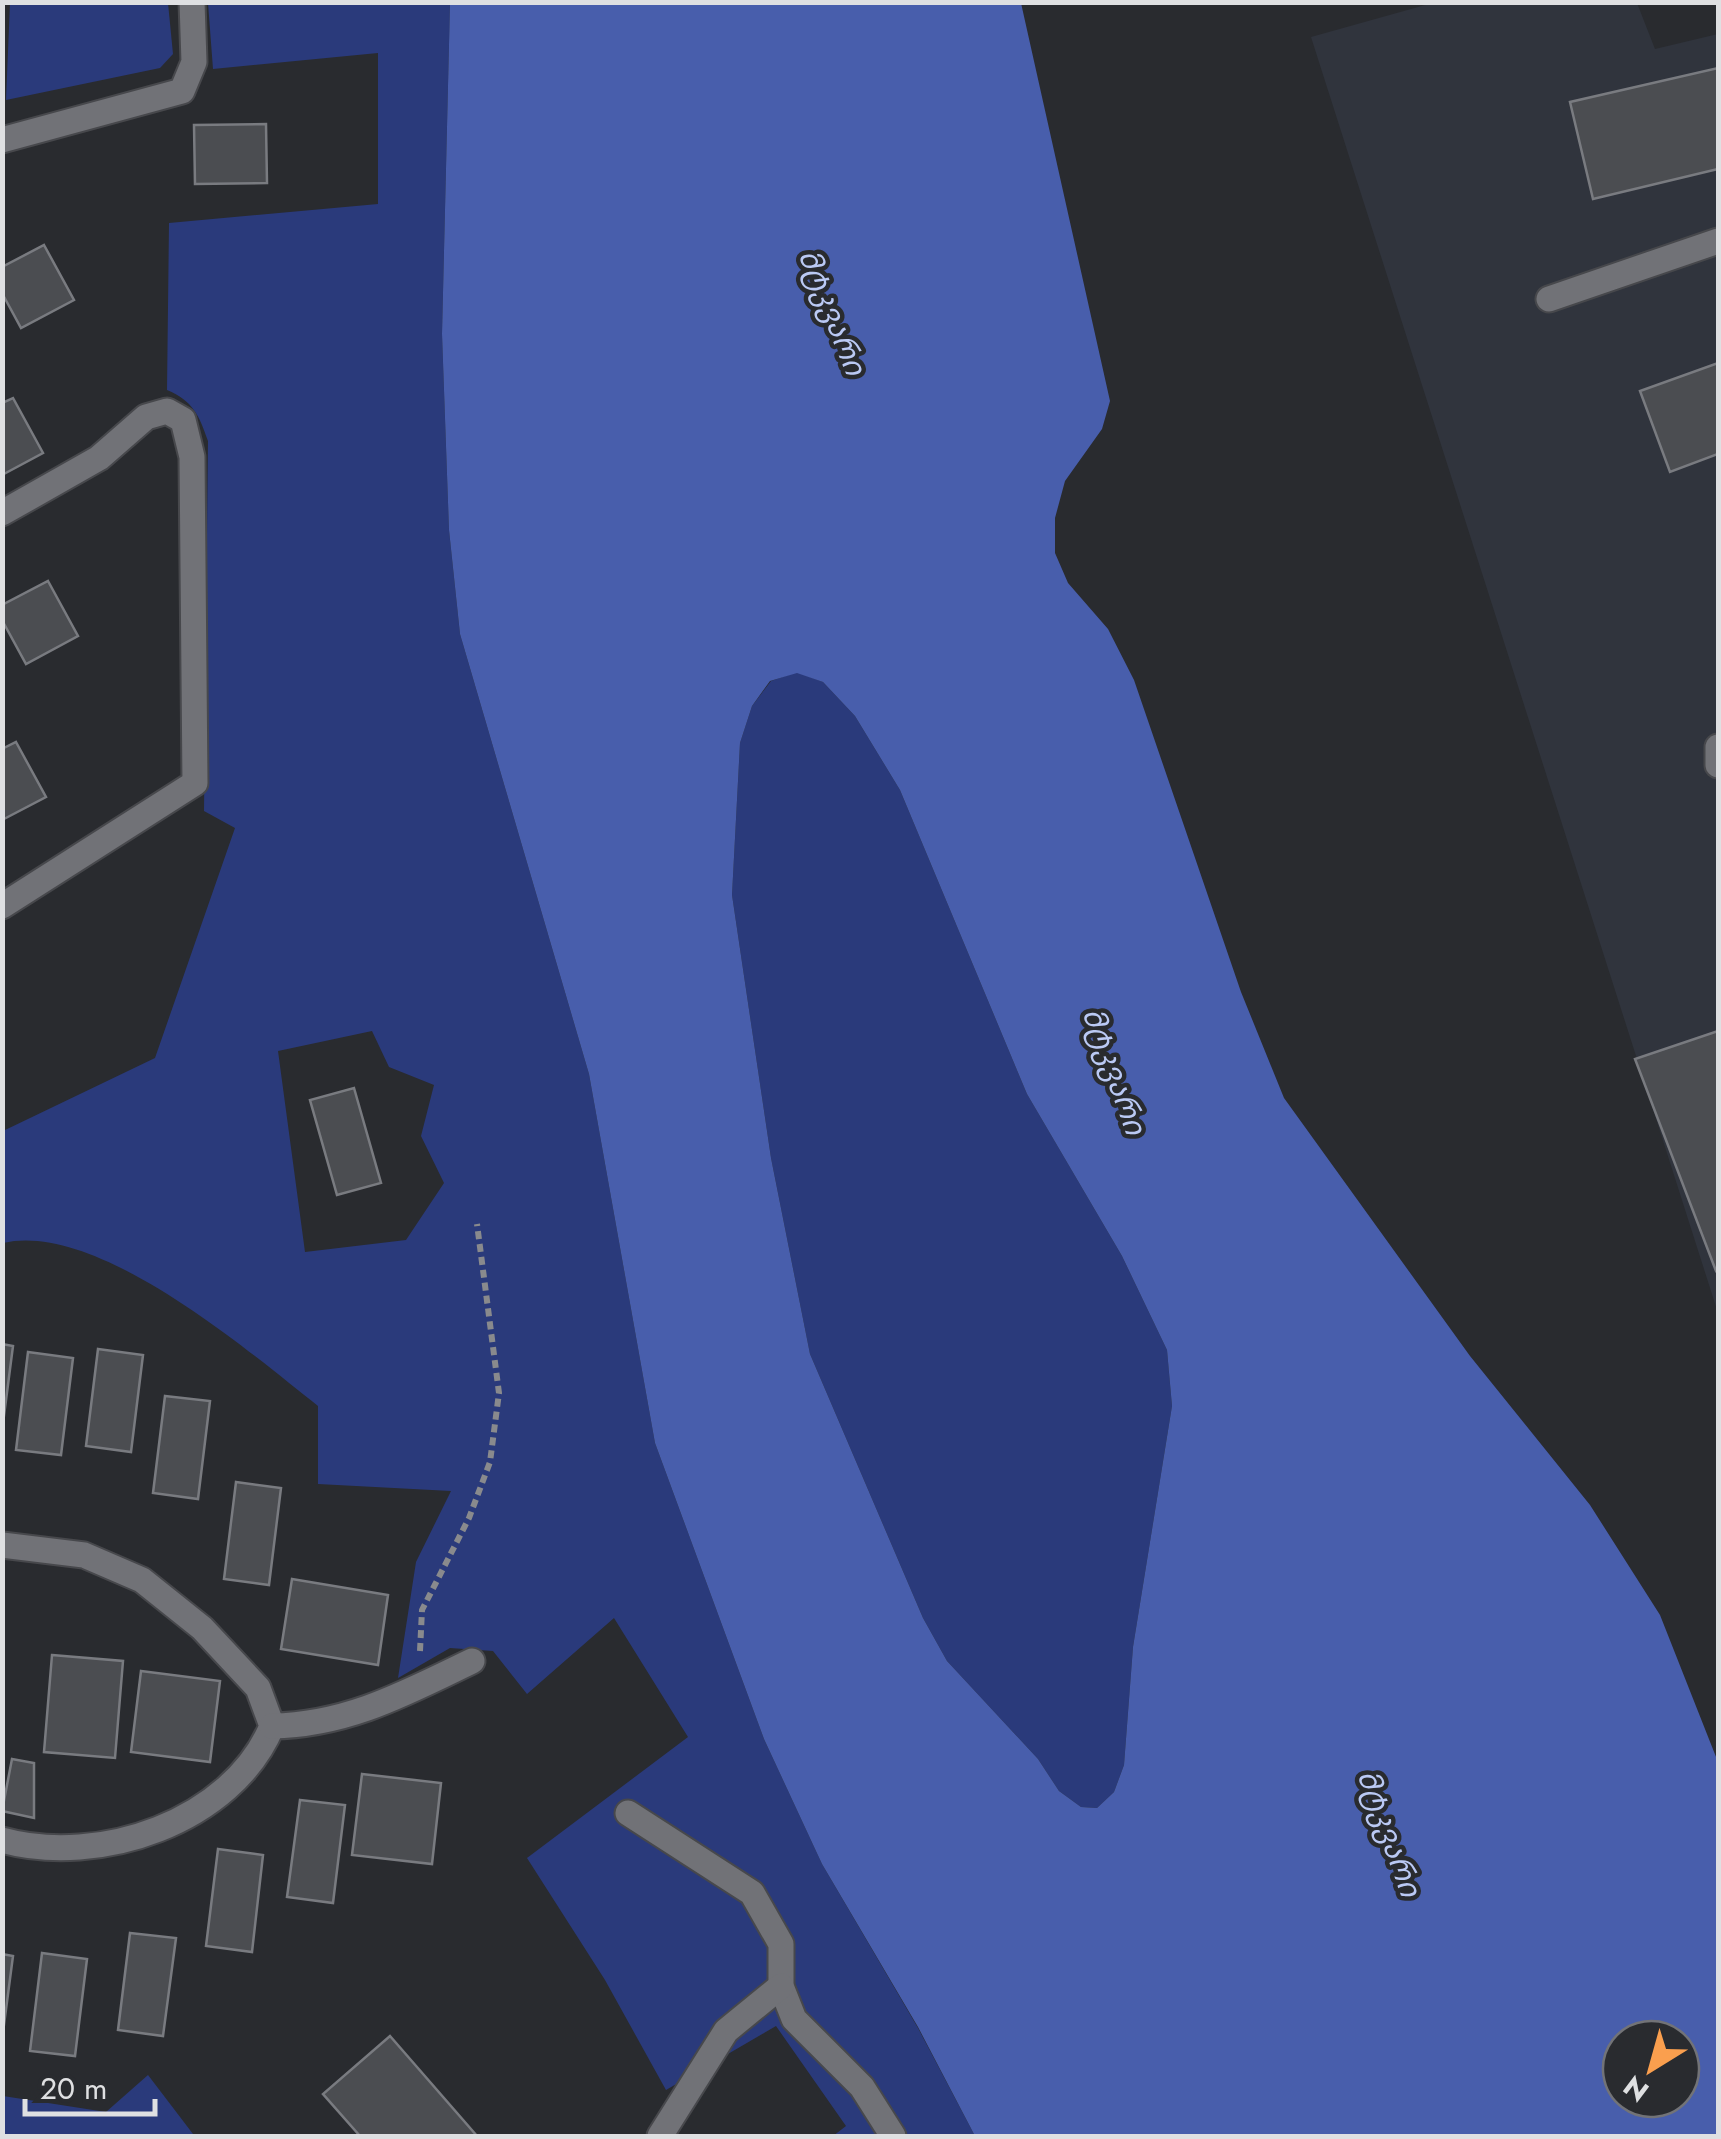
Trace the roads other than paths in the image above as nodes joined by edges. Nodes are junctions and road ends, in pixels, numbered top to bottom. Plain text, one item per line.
1 (192, 2) edge
2 (2, 140) edge
3 (1718, 241) edge
4 (1549, 299) dead end
5 (2, 513) edge
6 (1718, 747) edge
7 (1718, 766) edge
8 (2, 906) edge
9 (2, 1545) edge
10 (472, 1661) dead end
11 (272, 1726) junction
12 (628, 1812) dead end
13 (2, 1840) edge
14 (780, 1986) junction
15 (660, 2136) edge
16 (893, 2136) edge

1 - 2 street
3 - 4 street
5 - 8 street
6 - 7 street
9 - 11 street
10 - 11 street
11 - 13 street
12 - 14 street
14 - 15 street
14 - 16 street

